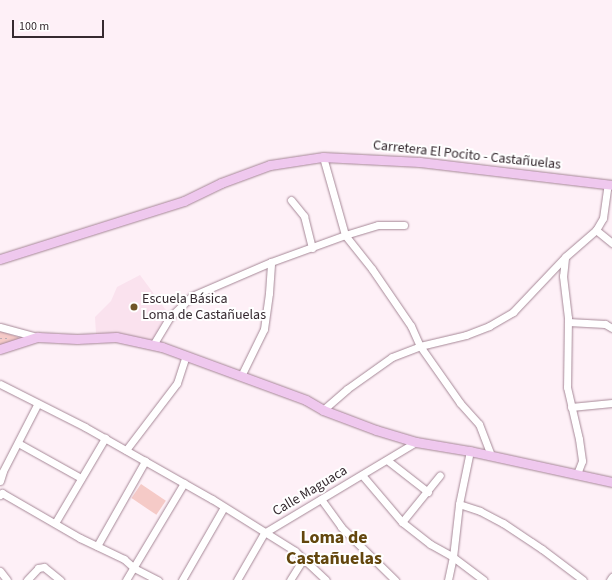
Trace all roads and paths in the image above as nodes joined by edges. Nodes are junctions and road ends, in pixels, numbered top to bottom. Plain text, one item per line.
1 (323, 157) junction
2 (610, 184) edge
3 (291, 200) dead end
4 (404, 225) dead end
5 (596, 230) junction
6 (345, 235) junction
7 (612, 243) edge
8 (312, 248) junction
9 (565, 257) junction
10 (0, 259) edge
11 (271, 262) junction
12 (568, 322) junction
13 (0, 327) edge
14 (612, 328) edge
15 (38, 336) junction
16 (153, 345) junction
17 (420, 346) junction
18 (0, 349) edge
19 (186, 356) junction
20 (242, 376) junction
21 (0, 384) edge
22 (38, 403) junction
23 (612, 403) edge
24 (571, 407) junction
25 (323, 410) junction
26 (105, 438) junction
27 (18, 442) junction
28 (416, 442) junction
29 (126, 450) junction
30 (470, 451) junction
31 (491, 456) junction
32 (388, 460) junction
33 (145, 461) junction
34 (577, 474) junction
35 (362, 475) junction
36 (440, 475) dead end
37 (81, 478) junction
38 (0, 481) edge
39 (612, 482) edge
40 (184, 483) junction
41 (1, 492) edge
42 (428, 492) junction
43 (321, 499) junction
44 (460, 504) junction
45 (224, 508) junction
46 (402, 522) junction
47 (55, 523) junction
48 (264, 533) junction
49 (97, 546) junction
50 (453, 557) junction
51 (303, 558) junction
52 (134, 568) junction
53 (0, 571) edge
54 (612, 577) edge
55 (7, 580) edge
56 (27, 580) edge
57 (60, 580) edge
58 (126, 580) edge
59 (158, 580) edge
60 (182, 580) edge
61 (237, 580) edge
62 (290, 580) edge
63 (326, 580) edge
64 (395, 580) edge
65 (448, 580) edge
66 (483, 580) edge
67 (583, 580) edge
68 (610, 580) edge

1 - 2 main road, Carretera El Pocito - Castañuelas
1 - 6 street
1 - 10 main road, Carretera El Pocito - Castañuelas
2 - 5 street
3 - 8 street
4 - 6 street
5 - 7 street
5 - 9 street
6 - 8 street
6 - 17 street
8 - 11 street
9 - 12 street
9 - 17 street
11 - 16 street
11 - 20 street
12 - 14 street
12 - 24 street
13 - 15 street
15 - 16 main road
15 - 18 main road
16 - 19 main road
17 - 25 street
17 - 31 street
19 - 20 main road
19 - 29 street
20 - 25 main road
21 - 22 street
22 - 26 street
22 - 27 street
23 - 24 street
24 - 34 street
25 - 28 main road
26 - 29 street
26 - 37 street
27 - 37 street
27 - 38 street
28 - 30 main road
28 - 32 street, Calle Maguaca
29 - 33 street
30 - 31 main road
30 - 44 street
31 - 34 main road
32 - 35 street, Calle Maguaca
32 - 42 street
33 - 40 street
33 - 49 street
34 - 39 main road
35 - 43 street, Calle Maguaca
35 - 46 street
36 - 42 street
37 - 47 street
40 - 45 street
40 - 52 street
41 - 47 street
42 - 46 street
43 - 48 street, Calle Maguaca
43 - 64 street
44 - 50 street
44 - 67 street
45 - 48 street
45 - 60 street
46 - 50 street
47 - 49 street
48 - 51 street
48 - 61 street, Calle Maguaca
49 - 52 street
50 - 65 street
50 - 66 street
51 - 62 street
51 - 63 street
52 - 58 street
52 - 59 street
53 - 55 street
54 - 68 street
56 - 57 street

